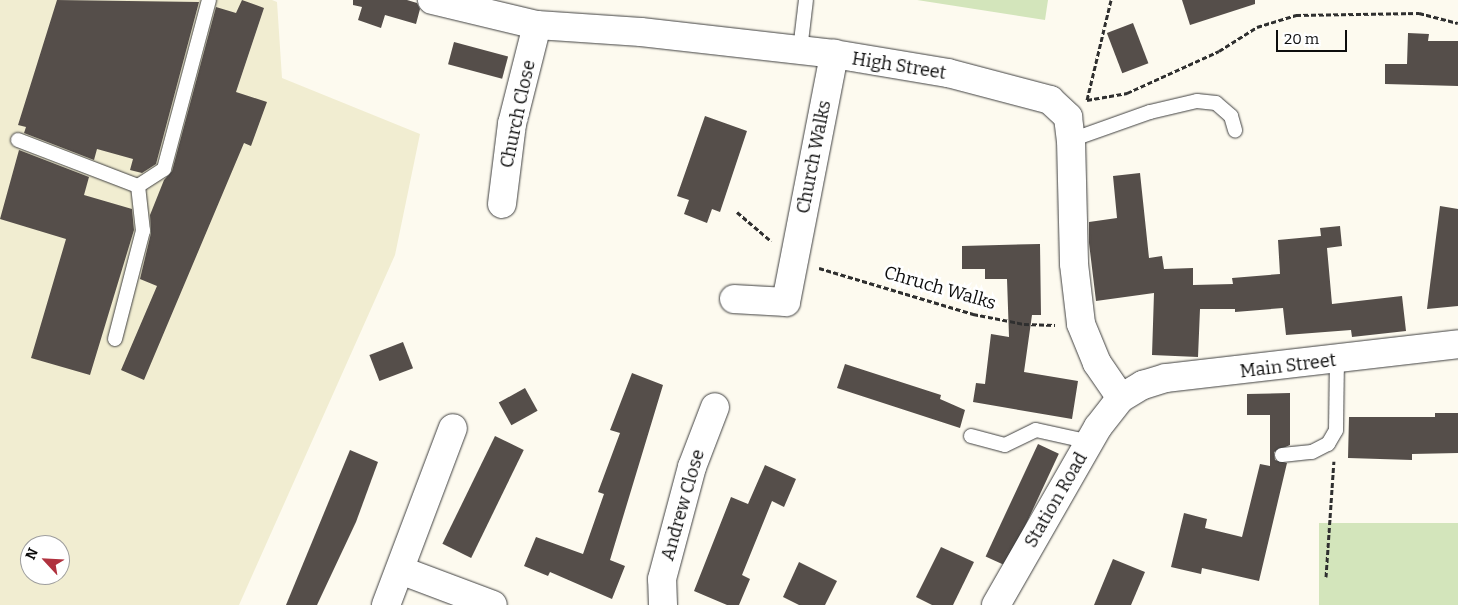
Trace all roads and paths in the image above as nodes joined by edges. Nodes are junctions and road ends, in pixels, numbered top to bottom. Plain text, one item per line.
1 (209, 0) edge
2 (432, 0) edge
3 (806, 0) edge
4 (1111, 0) edge
5 (1458, 23) edge
6 (538, 25) junction
7 (800, 50) junction
8 (834, 54) junction
9 (1235, 130) dead end
10 (18, 140) dead end
11 (1071, 140) junction
12 (138, 186) junction
13 (502, 204) dead end
14 (737, 212) dead end
15 (794, 260) junction
16 (734, 299) dead end
17 (1081, 324) junction
18 (115, 340) dead end
19 (1458, 344) edge
20 (1336, 360) junction
21 (1121, 398) junction
22 (715, 407) dead end
23 (452, 428) dead end
24 (1336, 430) junction
25 (971, 436) dead end
26 (1090, 442) junction
27 (1282, 455) dead end
28 (400, 570) junction
29 (1326, 577) dead end
30 (386, 605) edge
31 (493, 605) edge
32 (663, 605) edge
33 (996, 605) edge

1 - 12 lane
2 - 6 street, High Street
3 - 7 lane
4 - 5 path
6 - 7 street, High Street
6 - 13 street, Church Close
7 - 8 street, High Street
8 - 11 street, High Street
8 - 15 street, Church Walks
9 - 11 lane
10 - 12 lane
11 - 17 street, High Street
12 - 18 lane
14 - 15 path
15 - 16 street, Church Walks
15 - 17 path, Chruch Walks
17 - 21 street, High Street
19 - 20 street, Main Street
20 - 21 street, Main Street
20 - 24 lane
21 - 26 street, Station Road
22 - 32 street, Andrew Close
23 - 28 street
24 - 27 lane
24 - 29 path
25 - 26 lane
26 - 33 street, Station Road
28 - 30 street
28 - 31 street

